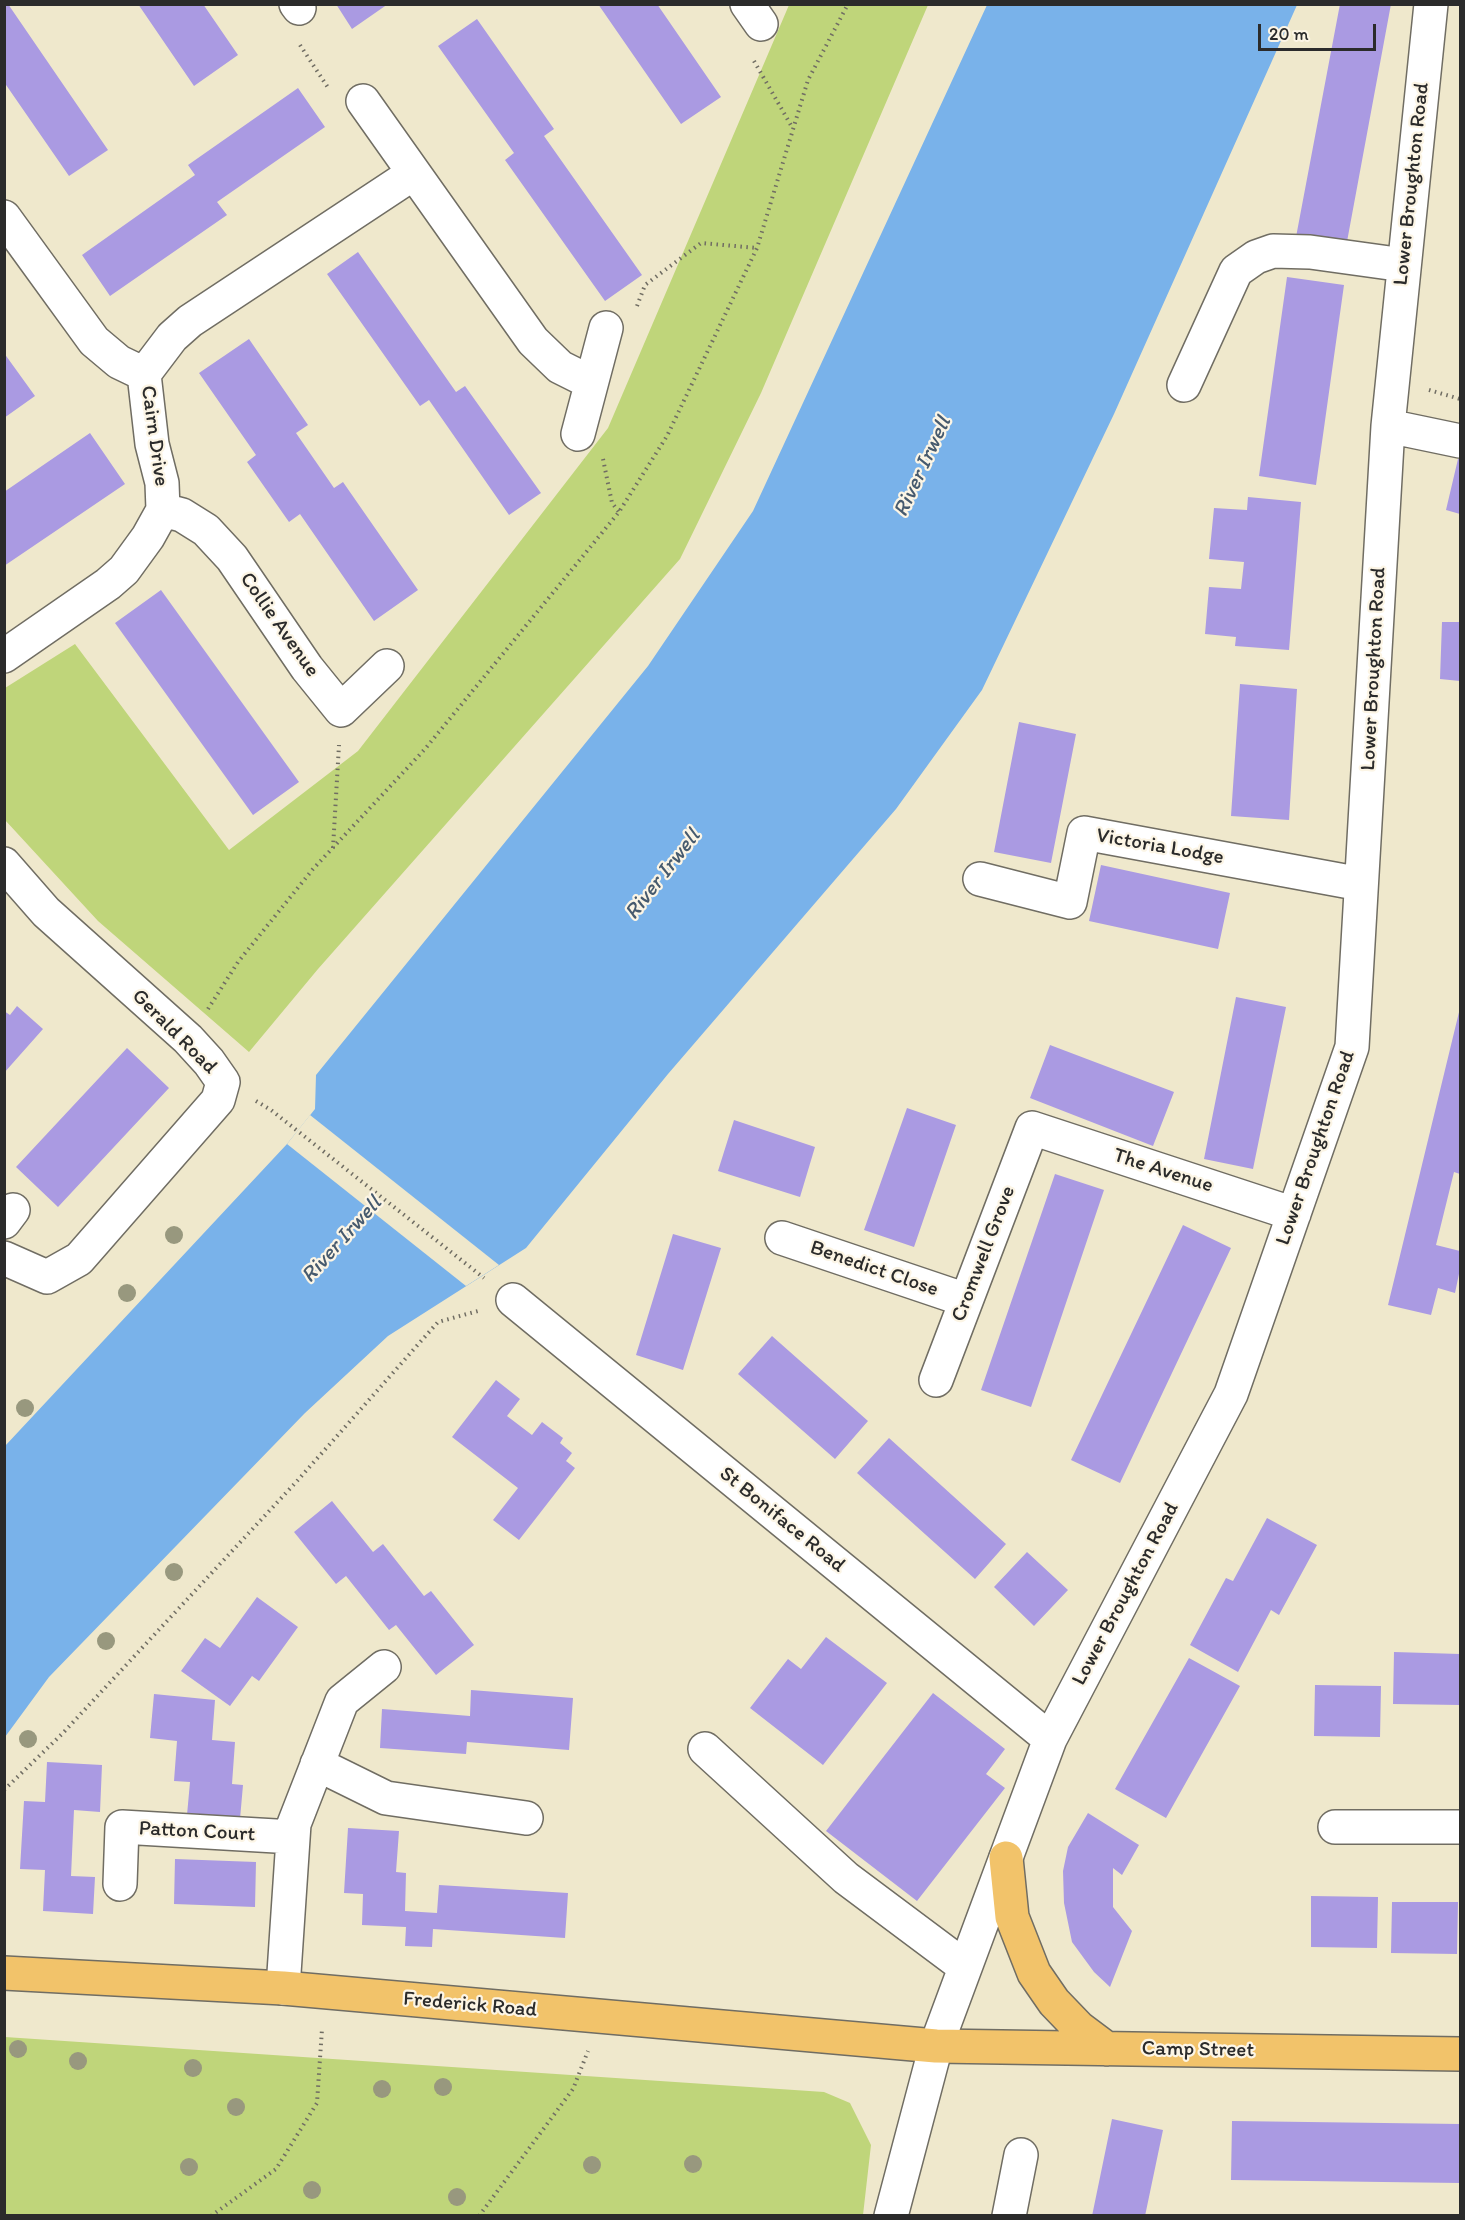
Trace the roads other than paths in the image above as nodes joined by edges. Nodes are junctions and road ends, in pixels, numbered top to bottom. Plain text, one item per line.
1 (1431, 4) edge
2 (363, 101) road end
3 (414, 173) junction
4 (4, 217) edge
5 (1404, 265) junction
6 (620, 321) road end
7 (144, 374) junction
8 (590, 382) junction
9 (1184, 385) dead end
10 (1388, 426) junction
11 (578, 434) road end
12 (1461, 441) edge
13 (163, 510) junction
14 (4, 656) edge
15 (387, 666) dead end
16 (4, 864) edge
17 (980, 879) dead end
18 (1361, 884) junction
19 (1032, 1128) joint
20 (1294, 1214) junction
21 (782, 1238) dead end
22 (4, 1258) edge
23 (513, 1300) road end
24 (966, 1300) junction
25 (936, 1380) dead end
26 (384, 1667) dead end
27 (1050, 1739) junction
28 (705, 1749) dead end
29 (317, 1764) junction
30 (526, 1818) dead end
31 (1335, 1827) dead end
32 (1461, 1827) edge
33 (293, 1837) junction
34 (1006, 1858) junction
35 (120, 1884) dead end
36 (965, 1967) junction
37 (4, 1973) edge
38 (283, 1988) junction
39 (936, 2046) junction
40 (1107, 2049) junction
41 (1461, 2054) edge
42 (1022, 2155) dead end
43 (891, 2216) edge
44 (1009, 2216) edge

1 - 5 street, Lower Broughton Road
2 - 3 street
3 - 7 street, Cairn Drive
3 - 8 street
4 - 7 street
5 - 9 street
5 - 10 street, Lower Broughton Road
6 - 8 street
7 - 13 street, Cairn Drive
8 - 11 street
10 - 12 street
10 - 18 street, Lower Broughton Road
13 - 14 street, Cairn Drive
13 - 15 street, Collie Avenue
16 - 22 street, Gerald Road
17 - 18 street, Victoria Lodge
18 - 20 street, Lower Broughton Road
19 - 20 street, The Avenue
19 - 24 street, Cromwell Grove
20 - 27 street, Lower Broughton Road
21 - 24 street, Benedict Close
23 - 27 street, St Boniface Road
24 - 25 street, Cromwell Grove
26 - 29 street
27 - 34 street, Lower Broughton Road
28 - 36 street
29 - 30 street
29 - 33 street
31 - 32 street
33 - 35 street, Patton Court
33 - 38 street
34 - 36 street, Lower Broughton Road
34 - 40 main road
36 - 39 street, Lower Broughton Road
37 - 38 main road, Frederick Road
38 - 39 main road, Frederick Road
39 - 40 main road, Camp Street
39 - 43 street, Lower Broughton Road
40 - 41 main road, Camp Street
42 - 44 street

